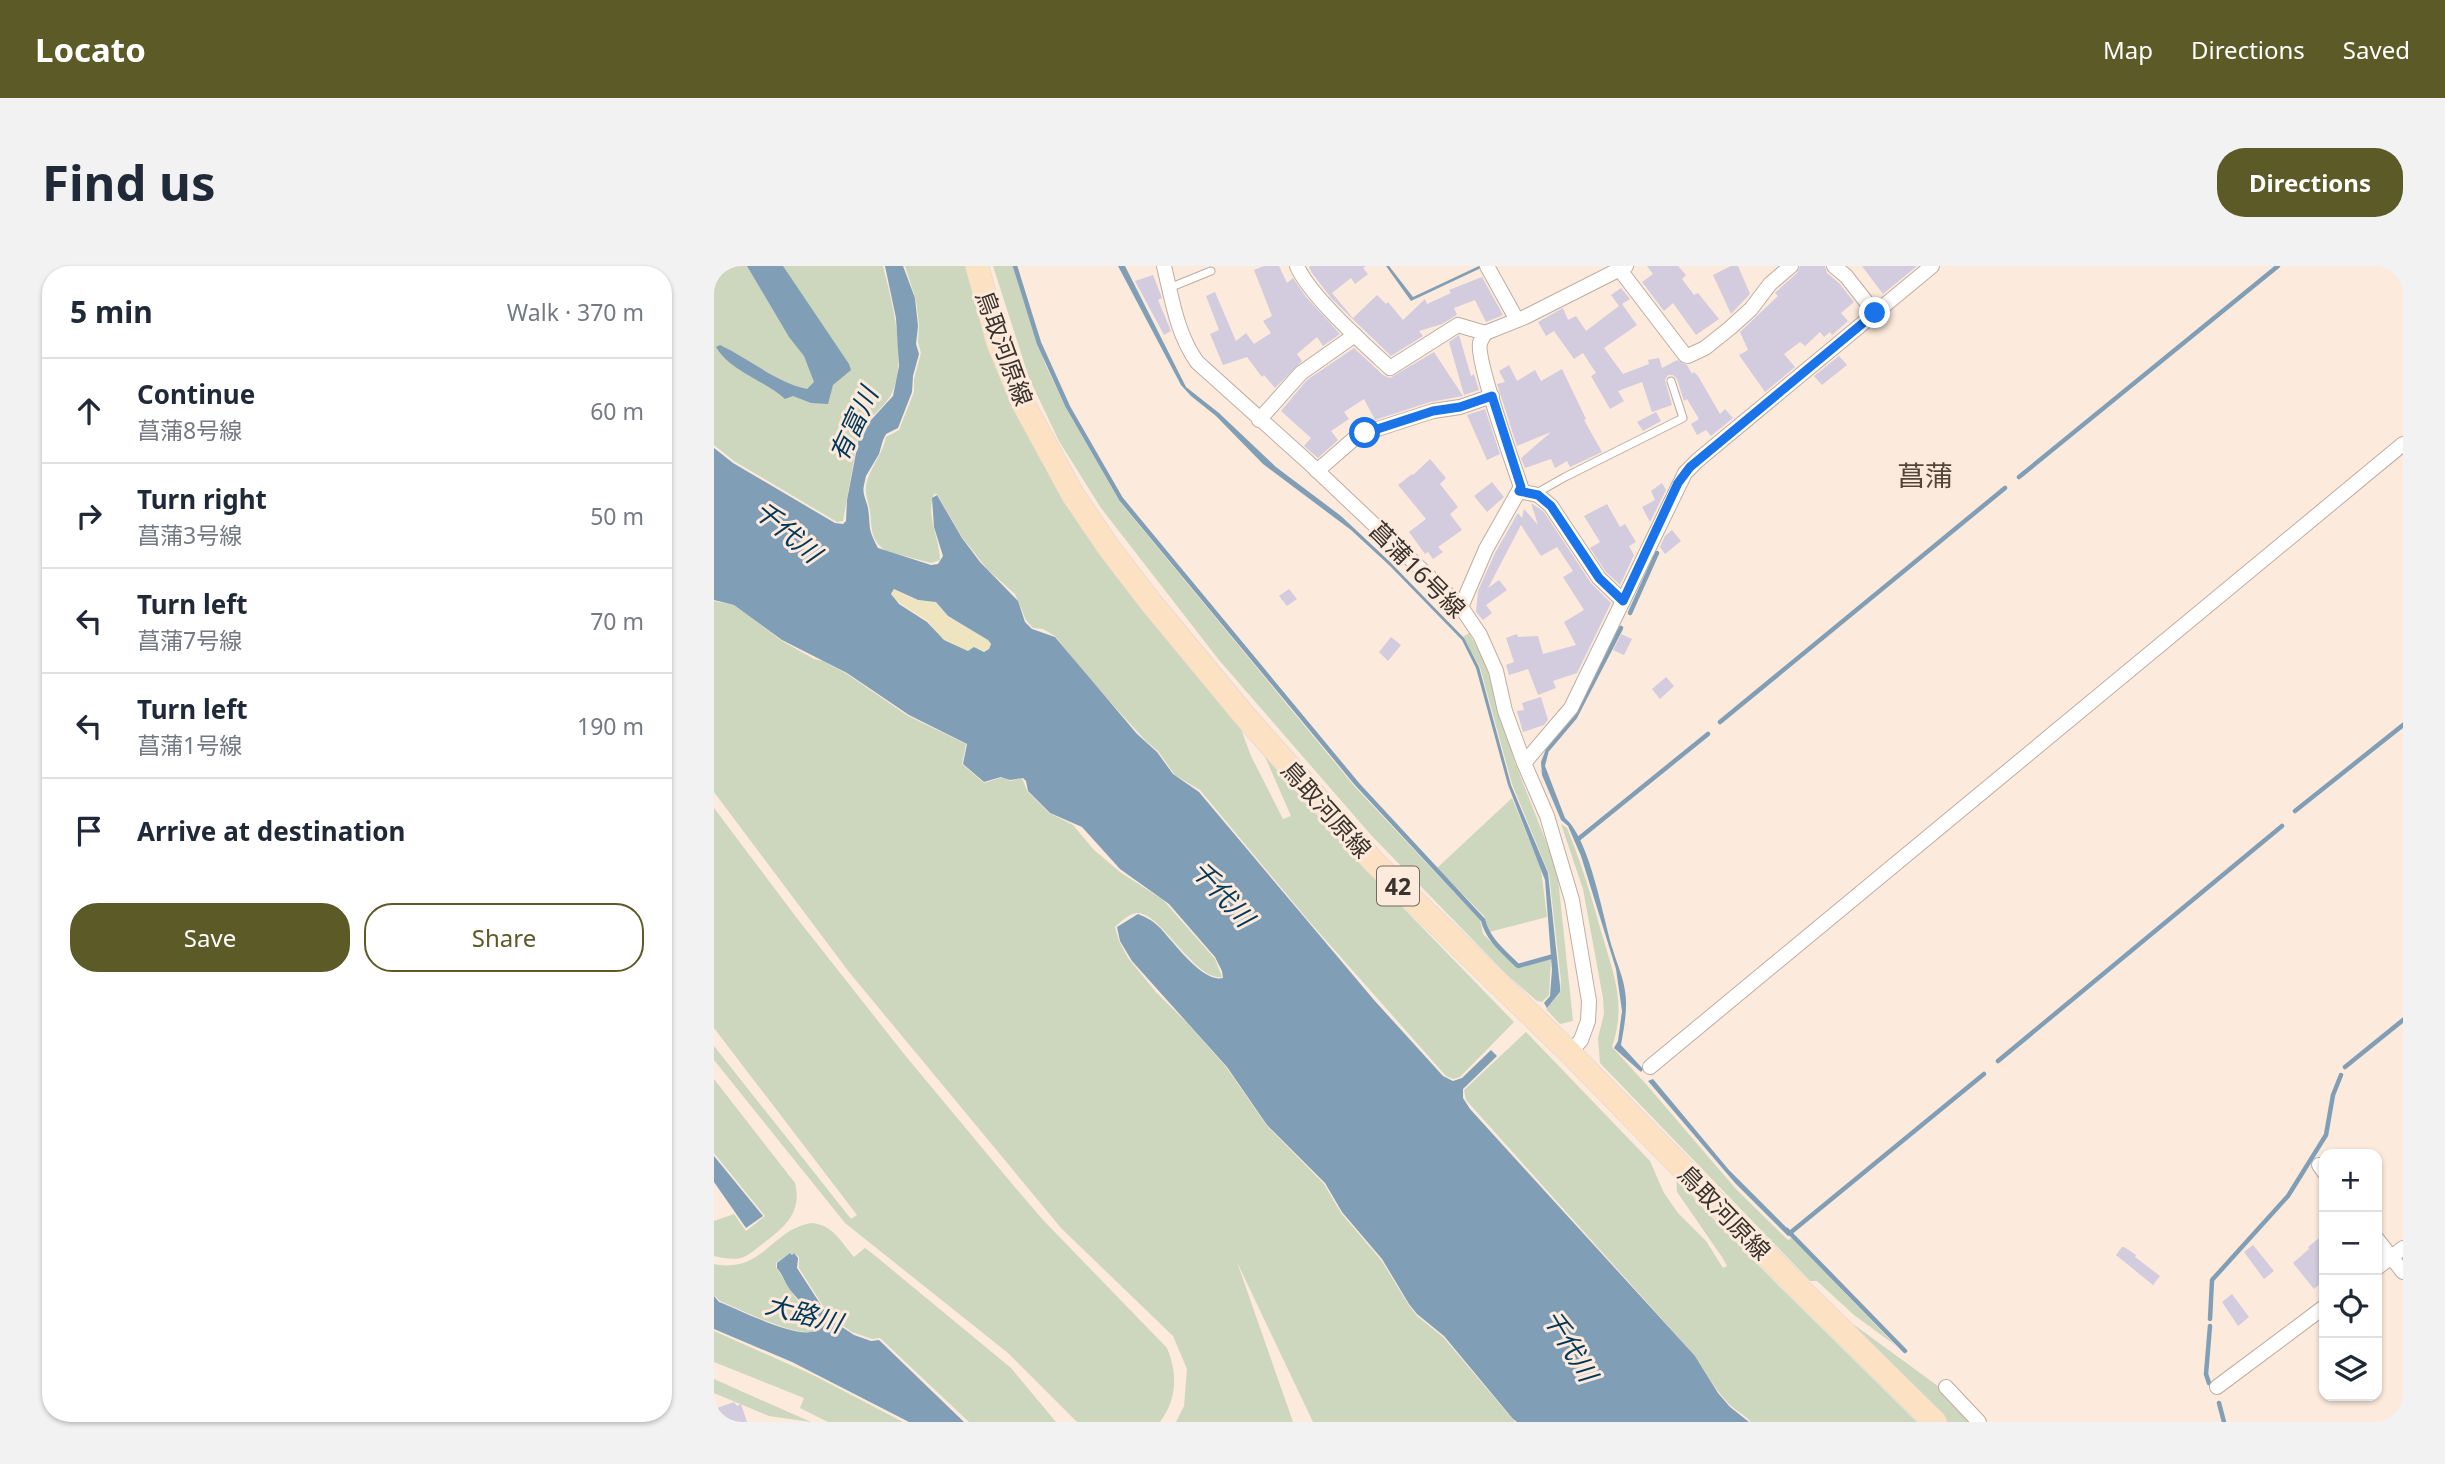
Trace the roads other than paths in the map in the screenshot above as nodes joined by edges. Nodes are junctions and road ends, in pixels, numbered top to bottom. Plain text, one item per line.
1 (977, 266) edge
2 (1164, 266) edge
3 (1297, 266) edge
4 (1487, 266) edge
5 (1791, 266) edge
6 (1834, 266) edge
7 (1932, 266) edge
8 (1623, 268) edge
9 (1211, 271) dead end
10 (1170, 288) junction
11 (1875, 313) junction
12 (1517, 320) junction
13 (1485, 333) junction
14 (1355, 335) junction
15 (1671, 381) dead end
16 (1492, 396) junction
17 (1259, 420) junction
18 (2403, 444) edge
19 (1317, 471) junction
20 (1519, 491) junction
21 (1535, 494) junction
22 (1623, 601) junction
23 (1461, 607) junction
24 (1524, 763) junction
25 (1570, 1053) junction
26 (1650, 1068) dead end
27 (2382, 1242) edge
28 (2397, 1253) edge
29 (2382, 1264) edge
30 (2403, 1272) edge
31 (2319, 1311) edge
32 (1946, 1387) dead end
33 (2217, 1387) dead end
34 (1935, 1422) edge
35 (1979, 1422) edge

1 - 25 main road, 鳥取河原線 / 42
2 - 10 street, 菖蒲16号線
3 - 14 street
4 - 12 street
5 - 8 street
6 - 11 street
7 - 11 street
8 - 12 street
9 - 10 lane
10 - 17 street, 菖蒲16号線
11 - 22 street
12 - 13 street
13 - 14 street
13 - 16 street
14 - 17 street
15 - 21 lane
16 - 19 street
16 - 20 street
17 - 19 street, 菖蒲16号線
18 - 26 street
19 - 23 street, 菖蒲16号線
20 - 21 street
20 - 23 street
21 - 22 street
22 - 24 street
23 - 24 street, 菖蒲16号線
24 - 25 street, 菖蒲16号線
25 - 34 main road, 鳥取河原線 / 42
27 - 28 street
28 - 29 street
28 - 30 street
31 - 33 street
32 - 35 street

